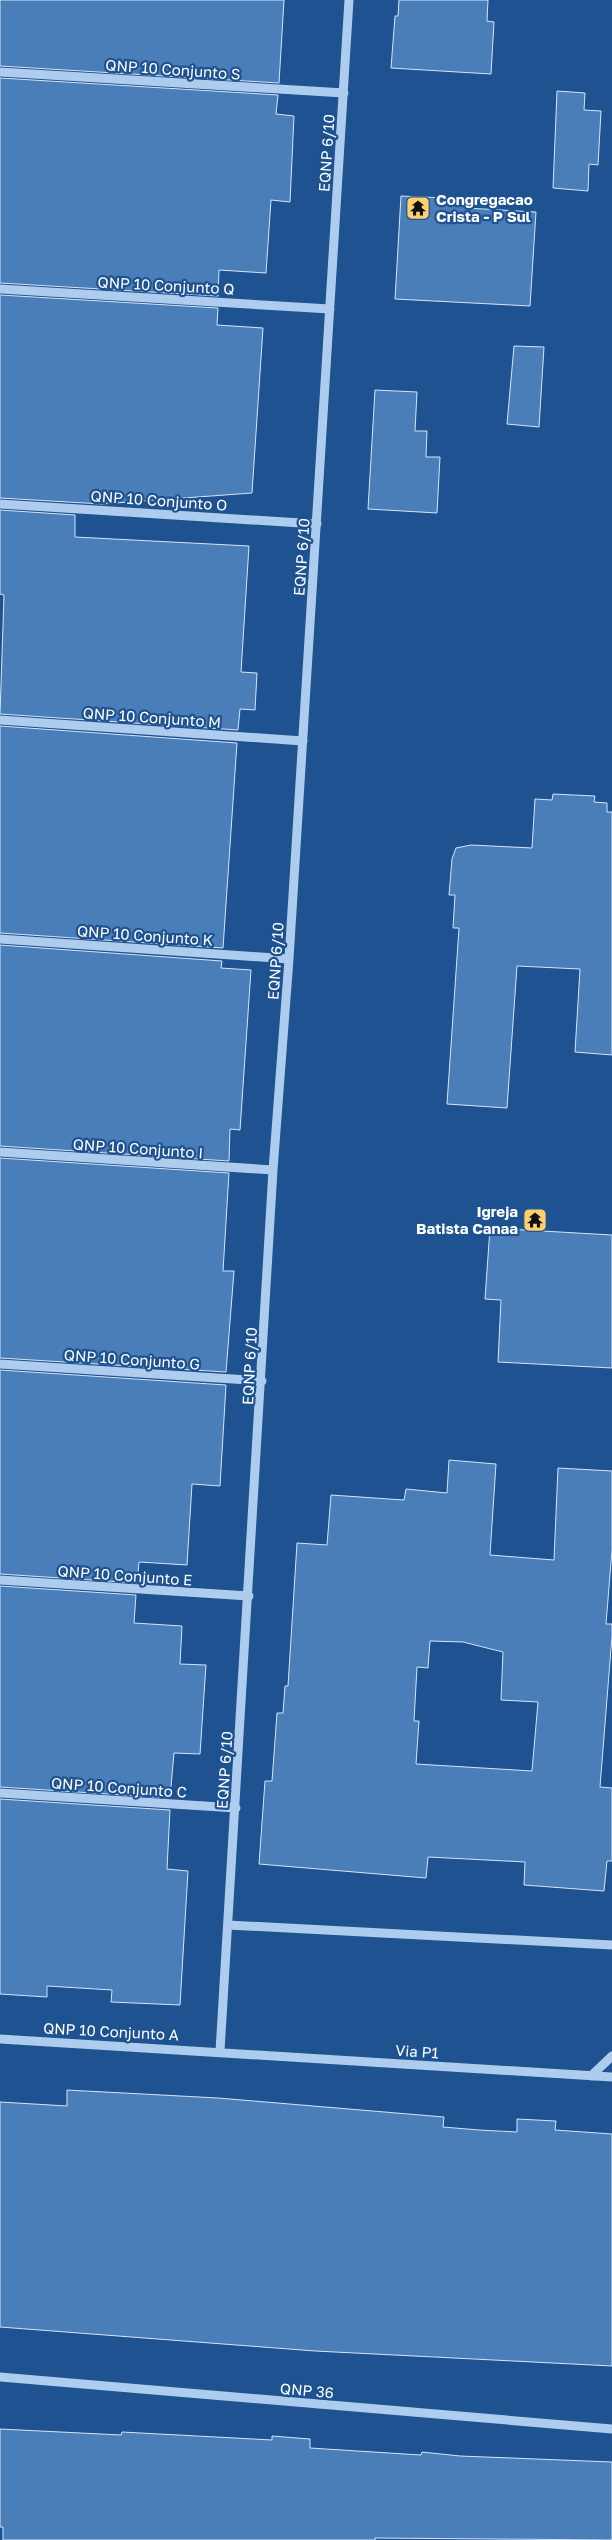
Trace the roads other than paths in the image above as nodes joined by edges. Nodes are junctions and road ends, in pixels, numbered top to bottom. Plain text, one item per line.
1 (349, 0) edge
2 (0, 72) edge
3 (344, 93) junction
4 (0, 289) edge
5 (330, 309) junction
6 (0, 504) edge
7 (317, 524) junction
8 (0, 720) edge
9 (303, 741) junction
10 (0, 939) edge
11 (289, 958) junction
12 (0, 1152) edge
13 (273, 1170) junction
14 (0, 1364) edge
15 (262, 1381) junction
16 (0, 1580) edge
17 (249, 1596) junction
18 (0, 1793) edge
19 (236, 1808) junction
20 (228, 1925) junction
21 (612, 1946) edge
22 (0, 2039) edge
23 (220, 2051) junction
24 (612, 2056) edge
25 (591, 2076) junction
26 (612, 2077) edge
27 (0, 2377) edge
28 (612, 2429) edge

1 - 3 street, EQNP 6/10
2 - 3 street, QNP 10 Conjunto S
3 - 5 street, EQNP 6/10
4 - 5 street, QNP 10 Conjunto Q
5 - 7 street, EQNP 6/10
6 - 7 street, QNP 10 Conjunto O
7 - 9 street, EQNP 6/10
8 - 9 street, QNP 10 Conjunto M
9 - 11 street, EQNP 6/10
10 - 11 street, QNP 10 Conjunto K
11 - 13 street, EQNP 6/10
12 - 13 street, QNP 10 Conjunto I
13 - 15 street, EQNP 6/10
14 - 15 street, QNP 10 Conjunto G
15 - 17 street, EQNP 6/10
16 - 17 street, QNP 10 Conjunto E
17 - 19 street, EQNP 6/10
18 - 19 street, QNP 10 Conjunto C
19 - 20 street, EQNP 6/10
20 - 21 street
20 - 23 street, EQNP 6/10
22 - 23 street, QNP 10 Conjunto A
23 - 25 street, Via P1
24 - 25 street
25 - 26 street, Via P1
27 - 28 street, QNP 36

